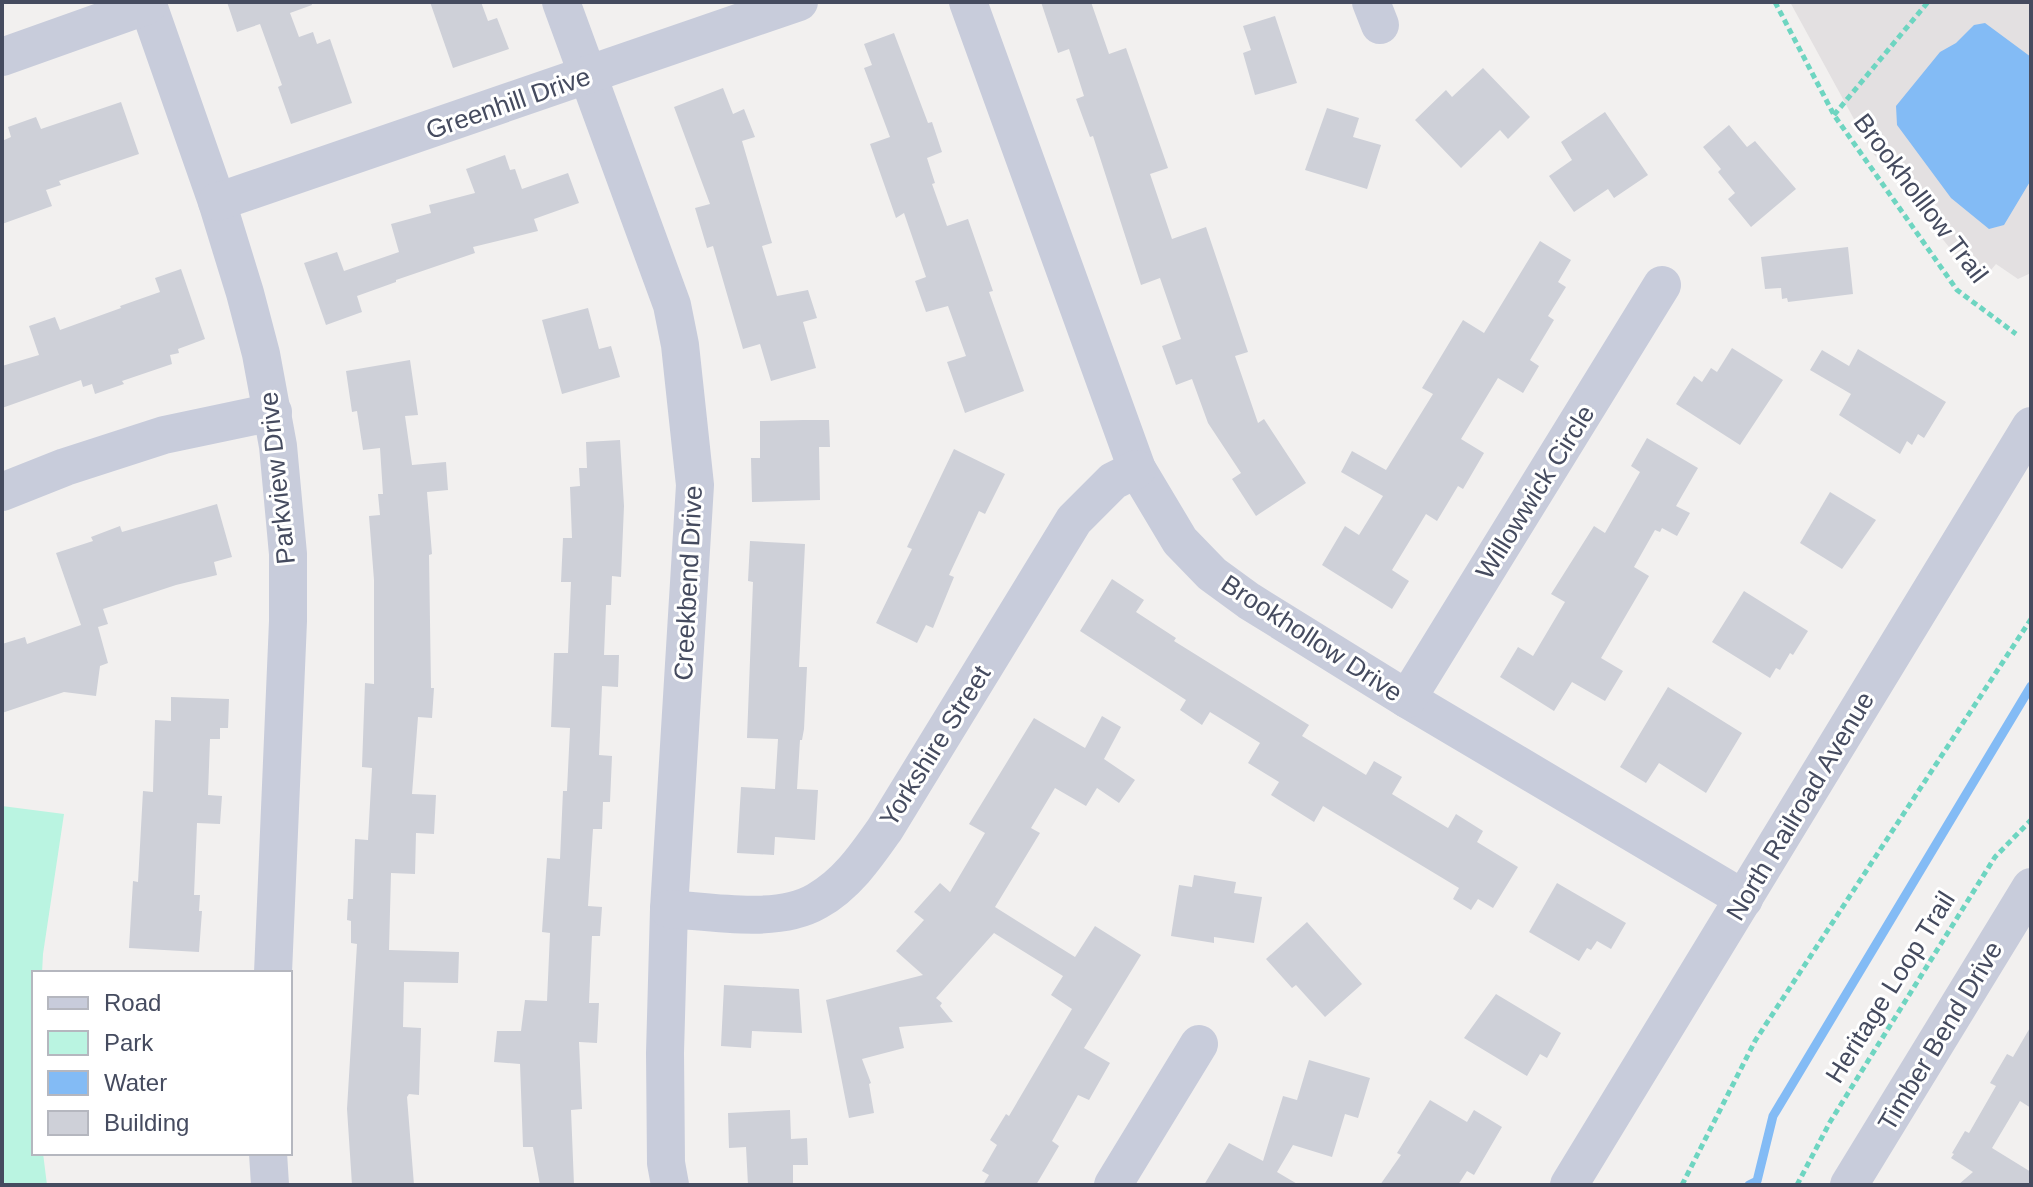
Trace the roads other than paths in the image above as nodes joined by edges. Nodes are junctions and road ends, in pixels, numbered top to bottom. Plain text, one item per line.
1 (561, 2) edge
2 (799, 2) edge
3 (968, 2) edge
4 (148, 3) edge
5 (2, 57) edge
6 (588, 76) junction
7 (217, 202) junction
8 (1662, 285) dead end
9 (273, 412) junction
10 (2031, 426) edge
11 (1137, 469) junction
12 (2, 492) edge
13 (1407, 699) junction
14 (2031, 887) edge
15 (1744, 899) junction
16 (669, 909) junction
17 (273, 971) edge
18 (1199, 1044) dead end
19 (268, 1155) edge
20 (270, 1185) edge
21 (670, 1185) edge
22 (1113, 1185) edge
23 (1569, 1185) edge
24 (1849, 1185) edge

1 - 6 street, Creekbend Drive
2 - 6 street, Greenhill Drive
3 - 11 street, Brookhollow Drive
4 - 5 street
4 - 7 street, Parkview Drive
6 - 7 street, Greenhill Drive
6 - 16 street, Creekbend Drive
7 - 9 street, Parkview Drive
8 - 13 street, Willowwick Circle
9 - 12 street
9 - 17 street, Parkview Drive
10 - 15 street, North Railroad Avenue
11 - 13 street, Brookhollow Drive
11 - 16 street, Yorkshire Street
13 - 15 street, Brookhollow Drive
14 - 24 street, Timber Bend Drive
15 - 23 street, North Railroad Avenue
16 - 21 street, Creekbend Drive
18 - 22 street
19 - 20 street

